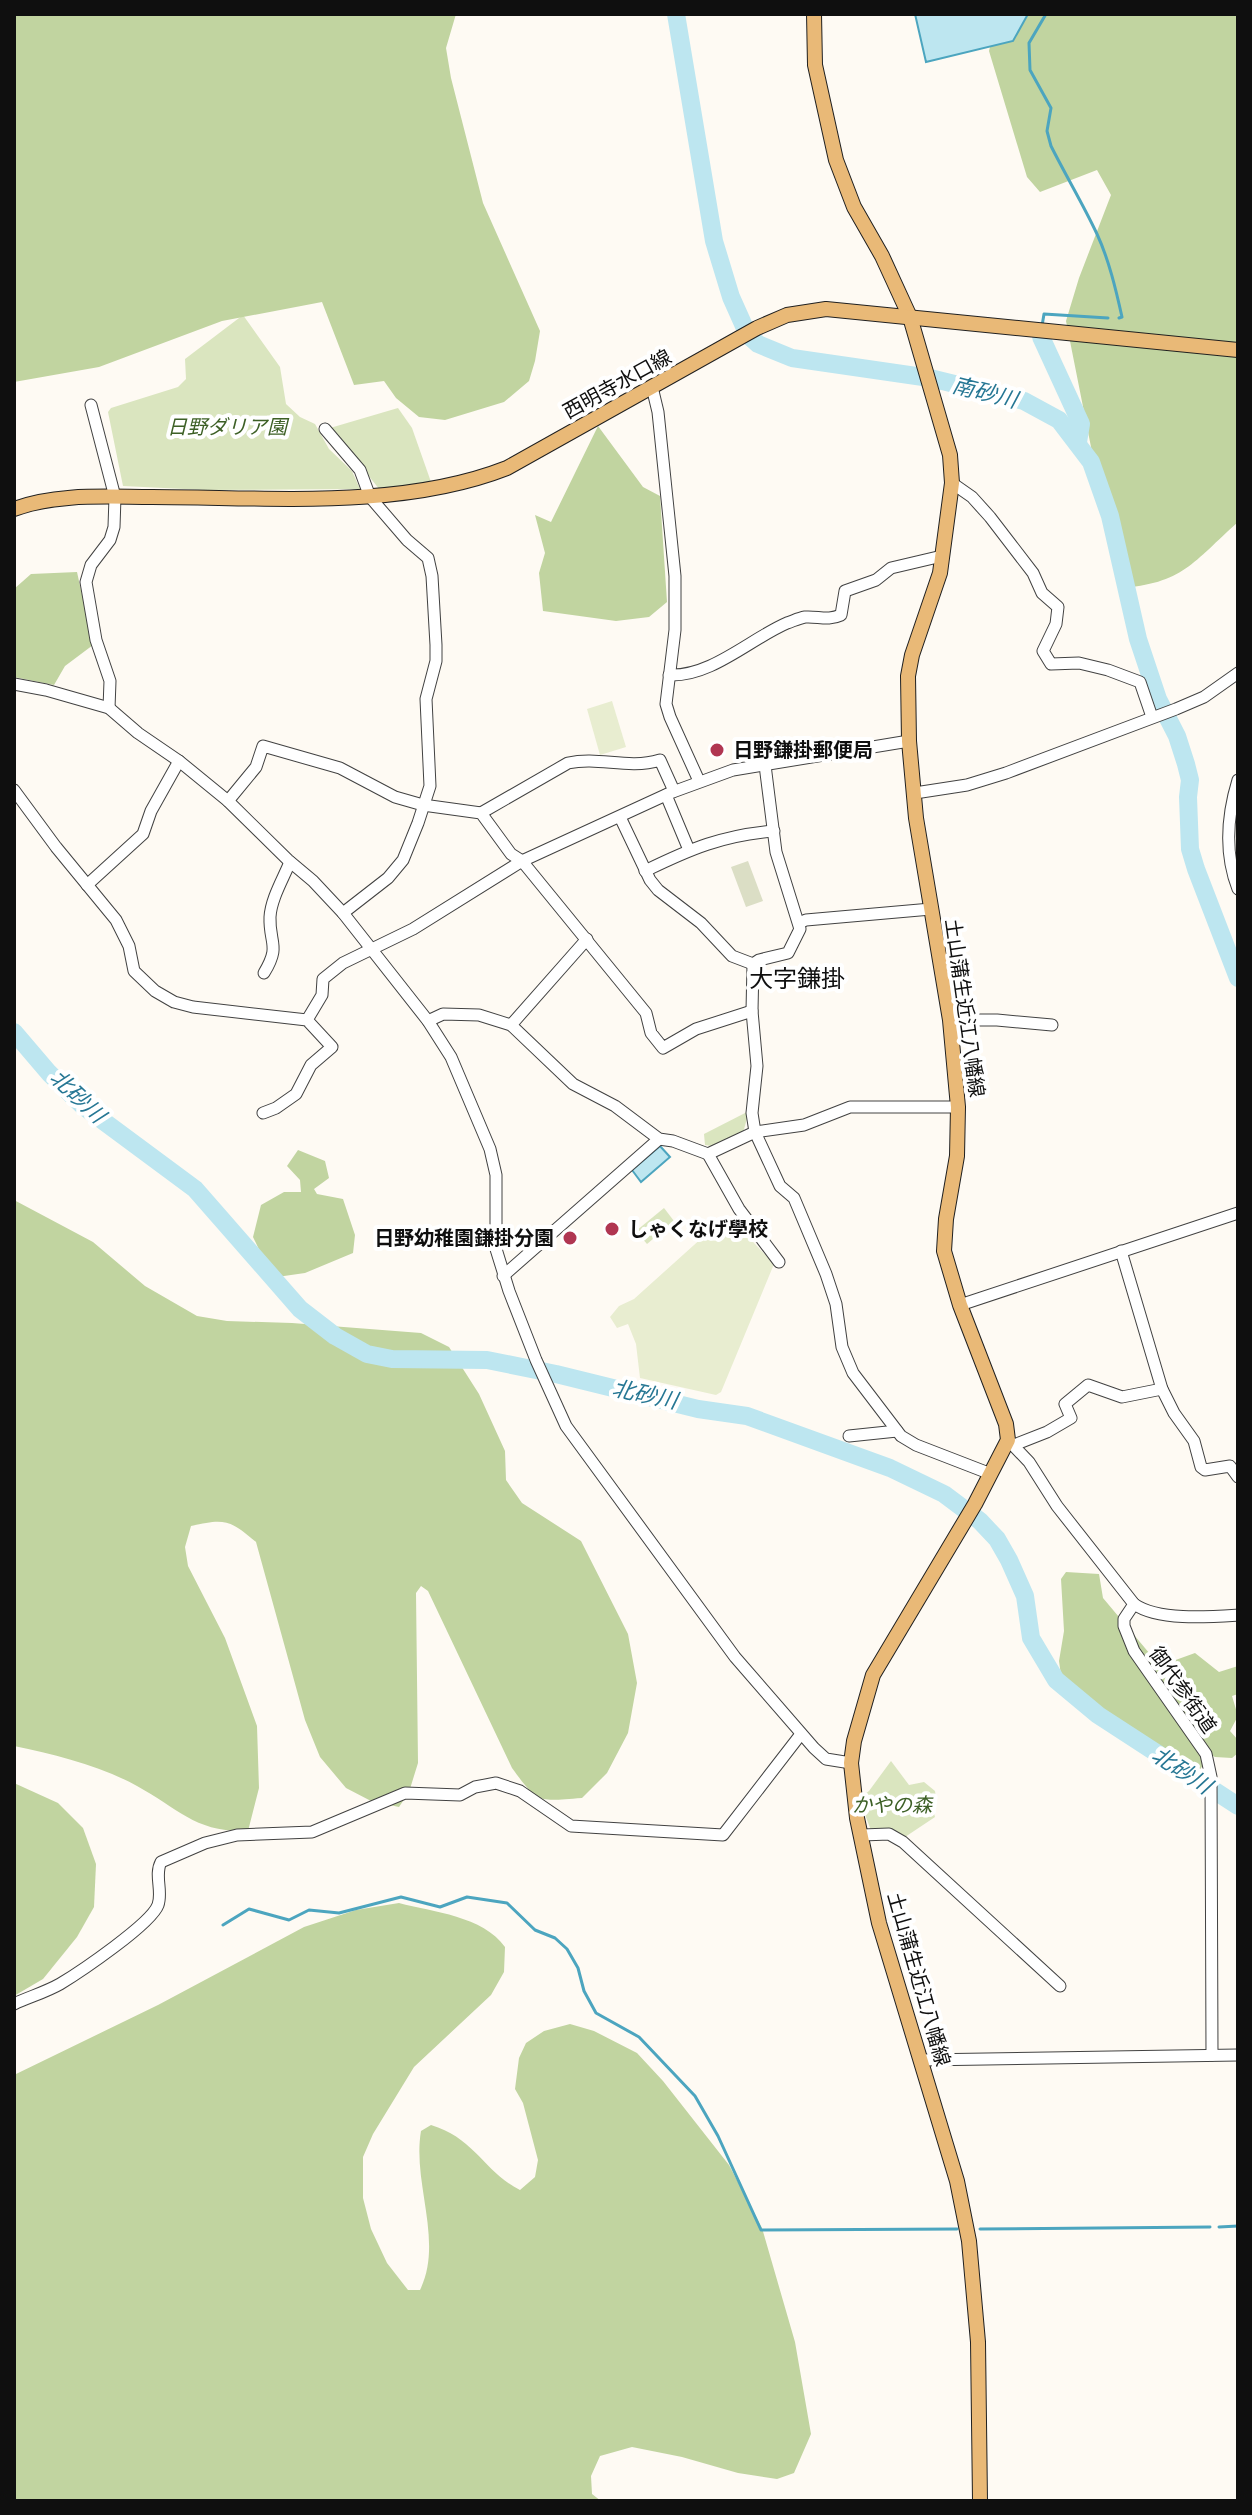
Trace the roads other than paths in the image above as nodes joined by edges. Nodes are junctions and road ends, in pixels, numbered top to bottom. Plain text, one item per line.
1 (814, 14) edge
2 (910, 317) junction
3 (1238, 350) edge
4 (652, 387) junction
5 (91, 405) dead end
6 (325, 429) dead end
7 (952, 483) junction
8 (115, 497) junction
9 (370, 497) junction
10 (14, 509) edge
11 (942, 556) junction
12 (1238, 673) edge
13 (669, 675) junction
14 (14, 684) edge
15 (109, 708) junction
16 (1154, 716) junction
17 (909, 741) junction
18 (179, 761) junction
19 (765, 765) junction
20 (1238, 780) edge
21 (699, 781) junction
22 (14, 790) edge
23 (670, 793) junction
24 (915, 793) junction
25 (228, 801) junction
26 (423, 805) junction
27 (481, 813) junction
28 (620, 817) junction
29 (774, 831) junction
30 (689, 850) junction
31 (522, 861) junction
32 (290, 862) junction
33 (645, 871) junction
34 (87, 885) junction
35 (1238, 889) edge
36 (931, 909) junction
37 (343, 913) junction
38 (799, 923) junction
39 (587, 939) junction
40 (371, 950) junction
41 (753, 964) junction
42 (264, 973) dead end
43 (752, 1011) junction
44 (307, 1020) junction
45 (950, 1020) junction
46 (428, 1021) junction
47 (511, 1025) junction
48 (1052, 1025) dead end
49 (958, 1107) junction
50 (263, 1113) dead end
51 (755, 1132) junction
52 (659, 1139) junction
53 (708, 1154) junction
54 (1238, 1213) edge
55 (1121, 1251) junction
56 (779, 1262) dead end
57 (503, 1276) junction
58 (960, 1305) junction
59 (1162, 1389) junction
60 (897, 1431) junction
61 (849, 1436) dead end
62 (1011, 1443) junction
63 (991, 1474) junction
64 (1238, 1477) edge
65 (1134, 1604) junction
66 (1238, 1615) edge
67 (801, 1734) junction
68 (851, 1763) junction
69 (862, 1835) junction
70 (1060, 1986) dead end
71 (14, 2004) edge
72 (1212, 2055) junction
73 (1238, 2055) edge
74 (922, 2060) junction
75 (980, 2501) edge

1 - 2 main road, 土山蒲生近江八幡線
2 - 3 main road, 西明寺水口線
2 - 4 main road, 西明寺水口線
2 - 7 main road, 土山蒲生近江八幡線
4 - 9 main road, 西明寺水口線
4 - 13 street
5 - 8 street
6 - 9 street
7 - 11 main road, 土山蒲生近江八幡線
7 - 16 street
8 - 9 main road, 西明寺水口線
8 - 10 main road, 西明寺水口線
8 - 15 street
9 - 26 street
11 - 13 street
11 - 17 main road, 土山蒲生近江八幡線
12 - 16 street
13 - 21 street
14 - 15 street
15 - 18 street
16 - 24 street
17 - 19 street
17 - 24 main road, 土山蒲生近江八幡線
18 - 25 street
18 - 34 street
19 - 21 street
19 - 29 street
20 - 35 street
21 - 23 street
22 - 34 street
23 - 27 street
23 - 28 street
23 - 30 street
24 - 36 main road, 土山蒲生近江八幡線
25 - 26 street
25 - 32 street
26 - 27 street
26 - 37 street
27 - 31 street
28 - 31 street
28 - 33 street
29 - 30 street
29 - 38 street
30 - 33 street
31 - 39 street
31 - 40 street
32 - 37 street
32 - 42 street
33 - 41 street
34 - 44 street
36 - 38 street
36 - 45 main road, 土山蒲生近江八幡線
37 - 40 street
38 - 41 street
39 - 43 street
39 - 47 street
40 - 44 street
40 - 46 street
41 - 43 street
43 - 51 street
44 - 50 street
45 - 48 street
45 - 49 main road, 土山蒲生近江八幡線
46 - 47 street
46 - 57 street
47 - 52 street
49 - 51 street
49 - 58 main road, 土山蒲生近江八幡線
51 - 53 street
51 - 60 street
52 - 53 street
52 - 57 street
53 - 56 street
54 - 55 street
55 - 58 street
55 - 59 street
57 - 67 street
58 - 62 main road, 土山蒲生近江八幡線
59 - 62 street
59 - 64 street
60 - 61 street
60 - 63 street
62 - 63 main road, 土山蒲生近江八幡線
62 - 65 street
63 - 68 main road, 土山蒲生近江八幡線
65 - 66 street
65 - 72 street, 御代参街道
67 - 68 street
67 - 71 street
68 - 69 main road, 土山蒲生近江八幡線
69 - 70 street
69 - 74 main road, 土山蒲生近江八幡線
72 - 73 street
72 - 74 street
74 - 75 main road, 土山蒲生近江八幡線

